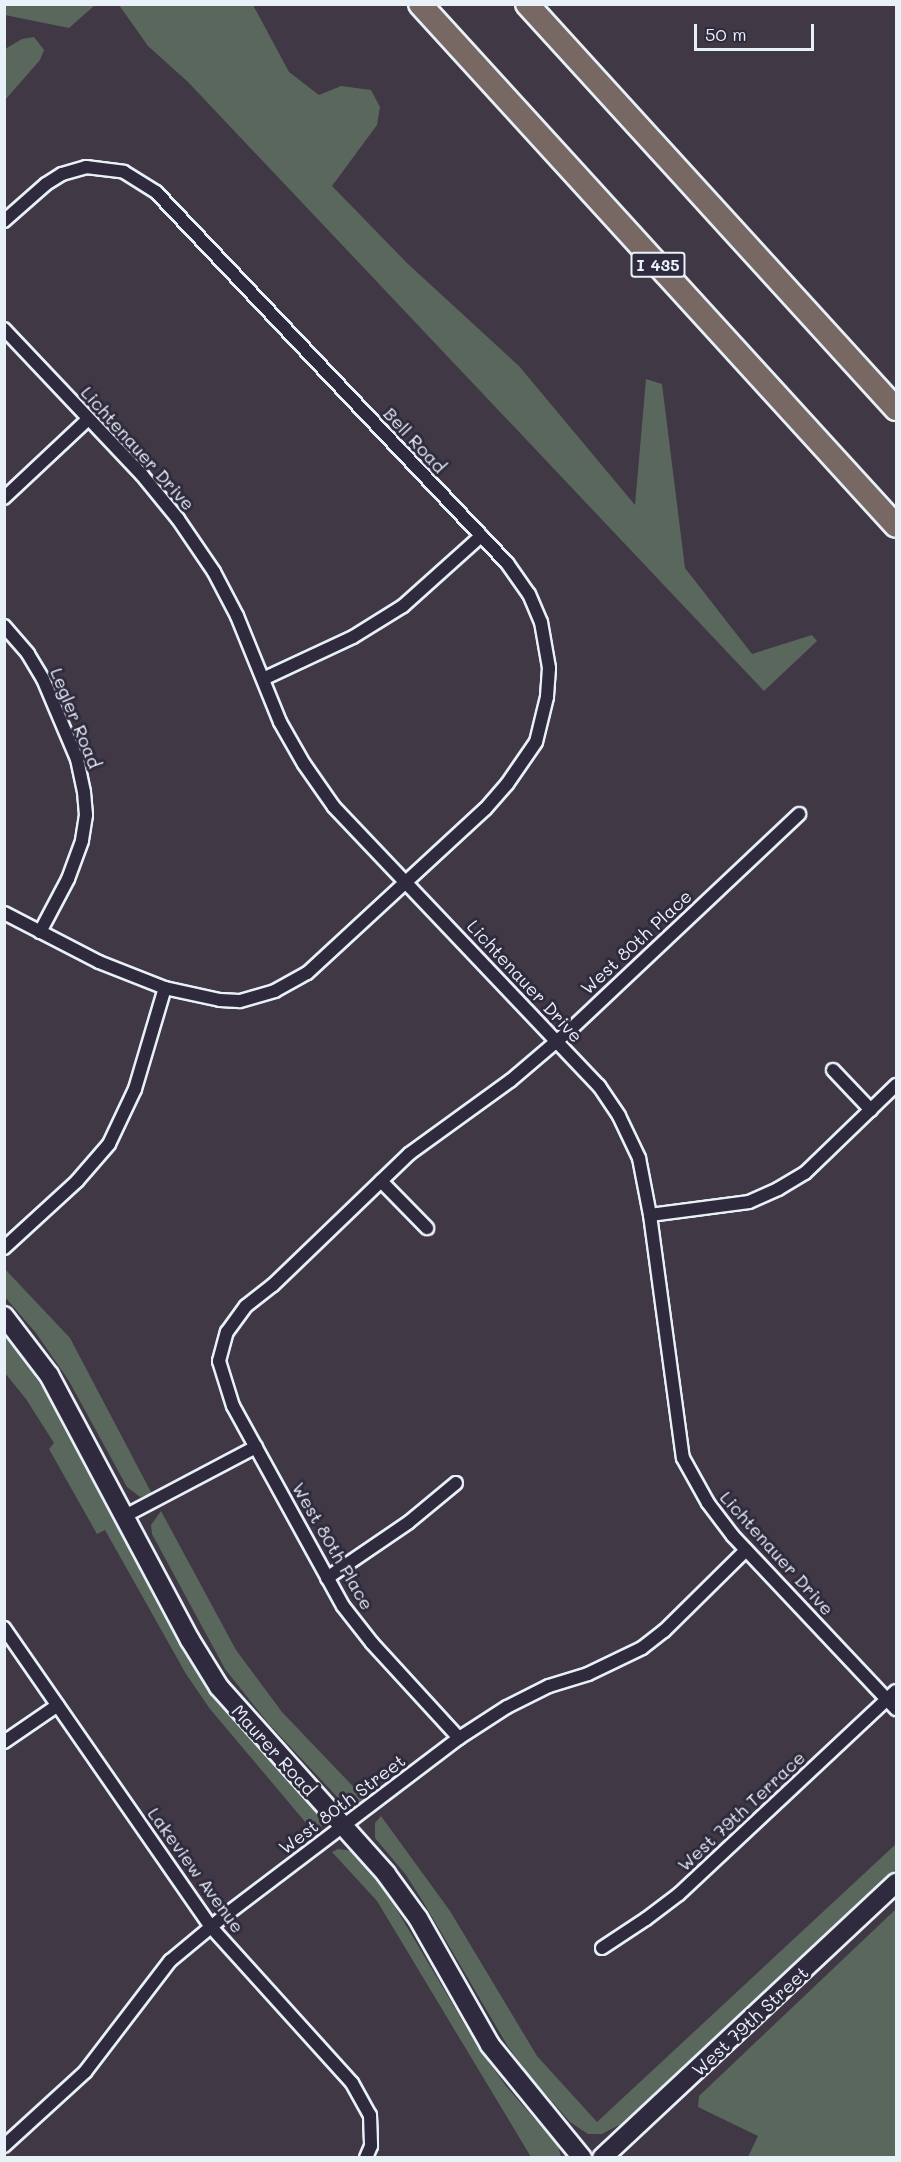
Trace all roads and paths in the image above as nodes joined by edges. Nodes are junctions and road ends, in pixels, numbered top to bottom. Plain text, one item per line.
1 (420, 4) edge
2 (527, 4) edge
3 (4, 220) edge
4 (4, 328) edge
5 (897, 409) edge
6 (88, 419) junction
7 (4, 498) edge
8 (897, 526) edge
9 (481, 536) junction
10 (4, 626) edge
11 (263, 679) junction
12 (799, 814) dead end
13 (405, 881) junction
14 (4, 913) edge
15 (40, 932) junction
16 (165, 988) junction
17 (556, 1041) junction
18 (833, 1070) dead end
19 (897, 1085) edge
20 (871, 1110) junction
21 (381, 1181) junction
22 (650, 1215) junction
23 (427, 1228) dead end
24 (4, 1248) edge
25 (4, 1316) edge
26 (256, 1447) junction
27 (456, 1483) dead end
28 (125, 1516) junction
29 (746, 1550) junction
30 (327, 1578) junction
31 (4, 1628) edge
32 (892, 1695) edge
33 (58, 1705) junction
34 (897, 1709) edge
35 (459, 1738) junction
36 (4, 1742) edge
37 (343, 1826) junction
38 (897, 1883) edge
39 (211, 1927) junction
40 (602, 1948) dead end
41 (4, 2146) edge
42 (366, 2157) edge
43 (582, 2157) edge
44 (602, 2157) edge

1 - 8 highway, I 435
2 - 5 highway
3 - 9 street, Bell Road
4 - 6 street, Lichtenauer Drive
6 - 7 street
6 - 11 street, Lichtenauer Drive
9 - 11 street
9 - 13 street, Bell Road
10 - 15 street, Legler Road
11 - 13 street, Lichtenauer Drive
12 - 17 street, West 80th Place
13 - 16 street, Bell Road
13 - 17 street, Lichtenauer Drive
14 - 15 street, Bell Road
15 - 16 street, Bell Road
16 - 24 street
17 - 21 street, West 80th Place
17 - 22 street, Lichtenauer Drive
18 - 20 street
19 - 20 street
20 - 22 street
21 - 23 street
21 - 26 street, West 80th Place
22 - 29 street, Lichtenauer Drive
25 - 28 street, Maurer Road
26 - 28 street
26 - 30 street, West 80th Place
27 - 30 street
28 - 37 street, Maurer Road
29 - 32 street, Lichtenauer Drive
29 - 35 street, West 80th Street
30 - 35 street, West 80th Place
31 - 33 street, Lakeview Avenue
32 - 34 street, Lichtenauer Drive
32 - 40 street, West 79th Terrace
33 - 36 street
33 - 39 street, Lakeview Avenue
35 - 37 street, West 80th Street
37 - 39 street, West 80th Street
37 - 43 street, Maurer Road
38 - 44 street, West 79th Street
39 - 41 street, West 80th Street
39 - 42 street, Lakeview Avenue

